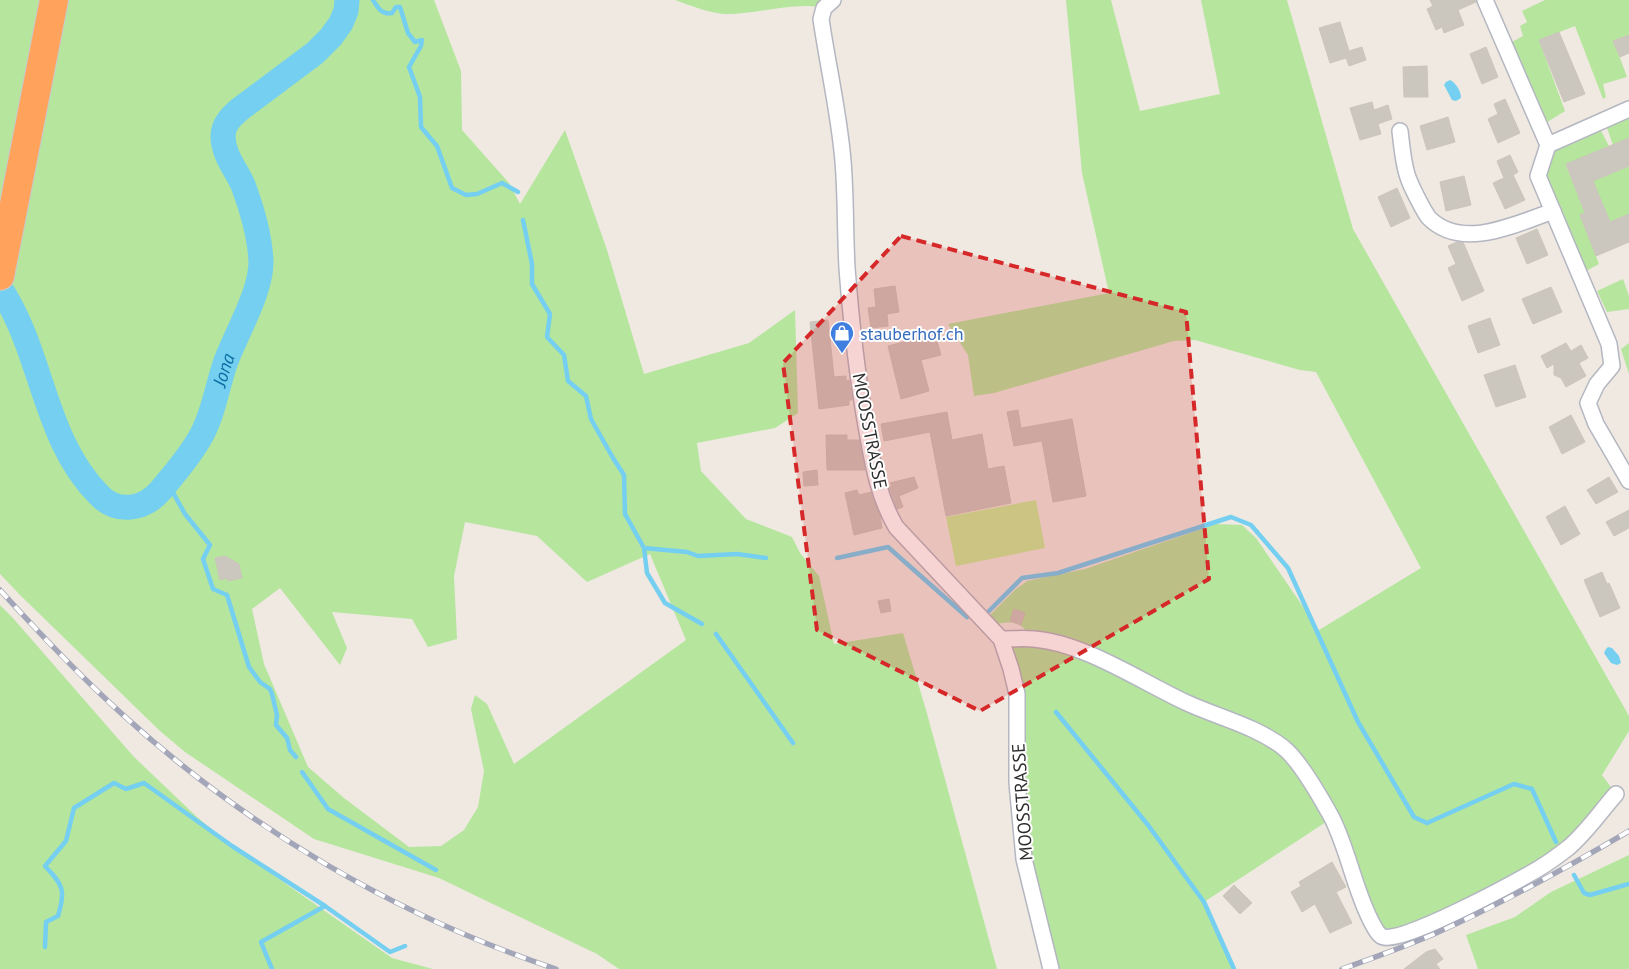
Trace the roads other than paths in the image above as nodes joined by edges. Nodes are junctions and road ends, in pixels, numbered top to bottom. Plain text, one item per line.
1 (54, 0) edge
2 (833, 0) edge
3 (1486, 0) edge
4 (1629, 109) edge
5 (1400, 131) dead end
6 (1548, 145) junction
7 (1553, 210) junction
8 (0, 276) edge
9 (1629, 481) edge
10 (1001, 639) junction
11 (1616, 794) dead end
12 (1051, 969) edge

1 - 8 highway
2 - 10 street, MOOSSTRASSE
3 - 6 street
4 - 6 street
5 - 7 street
6 - 7 street
7 - 9 street
10 - 11 street
10 - 12 street, MOOSSTRASSE

